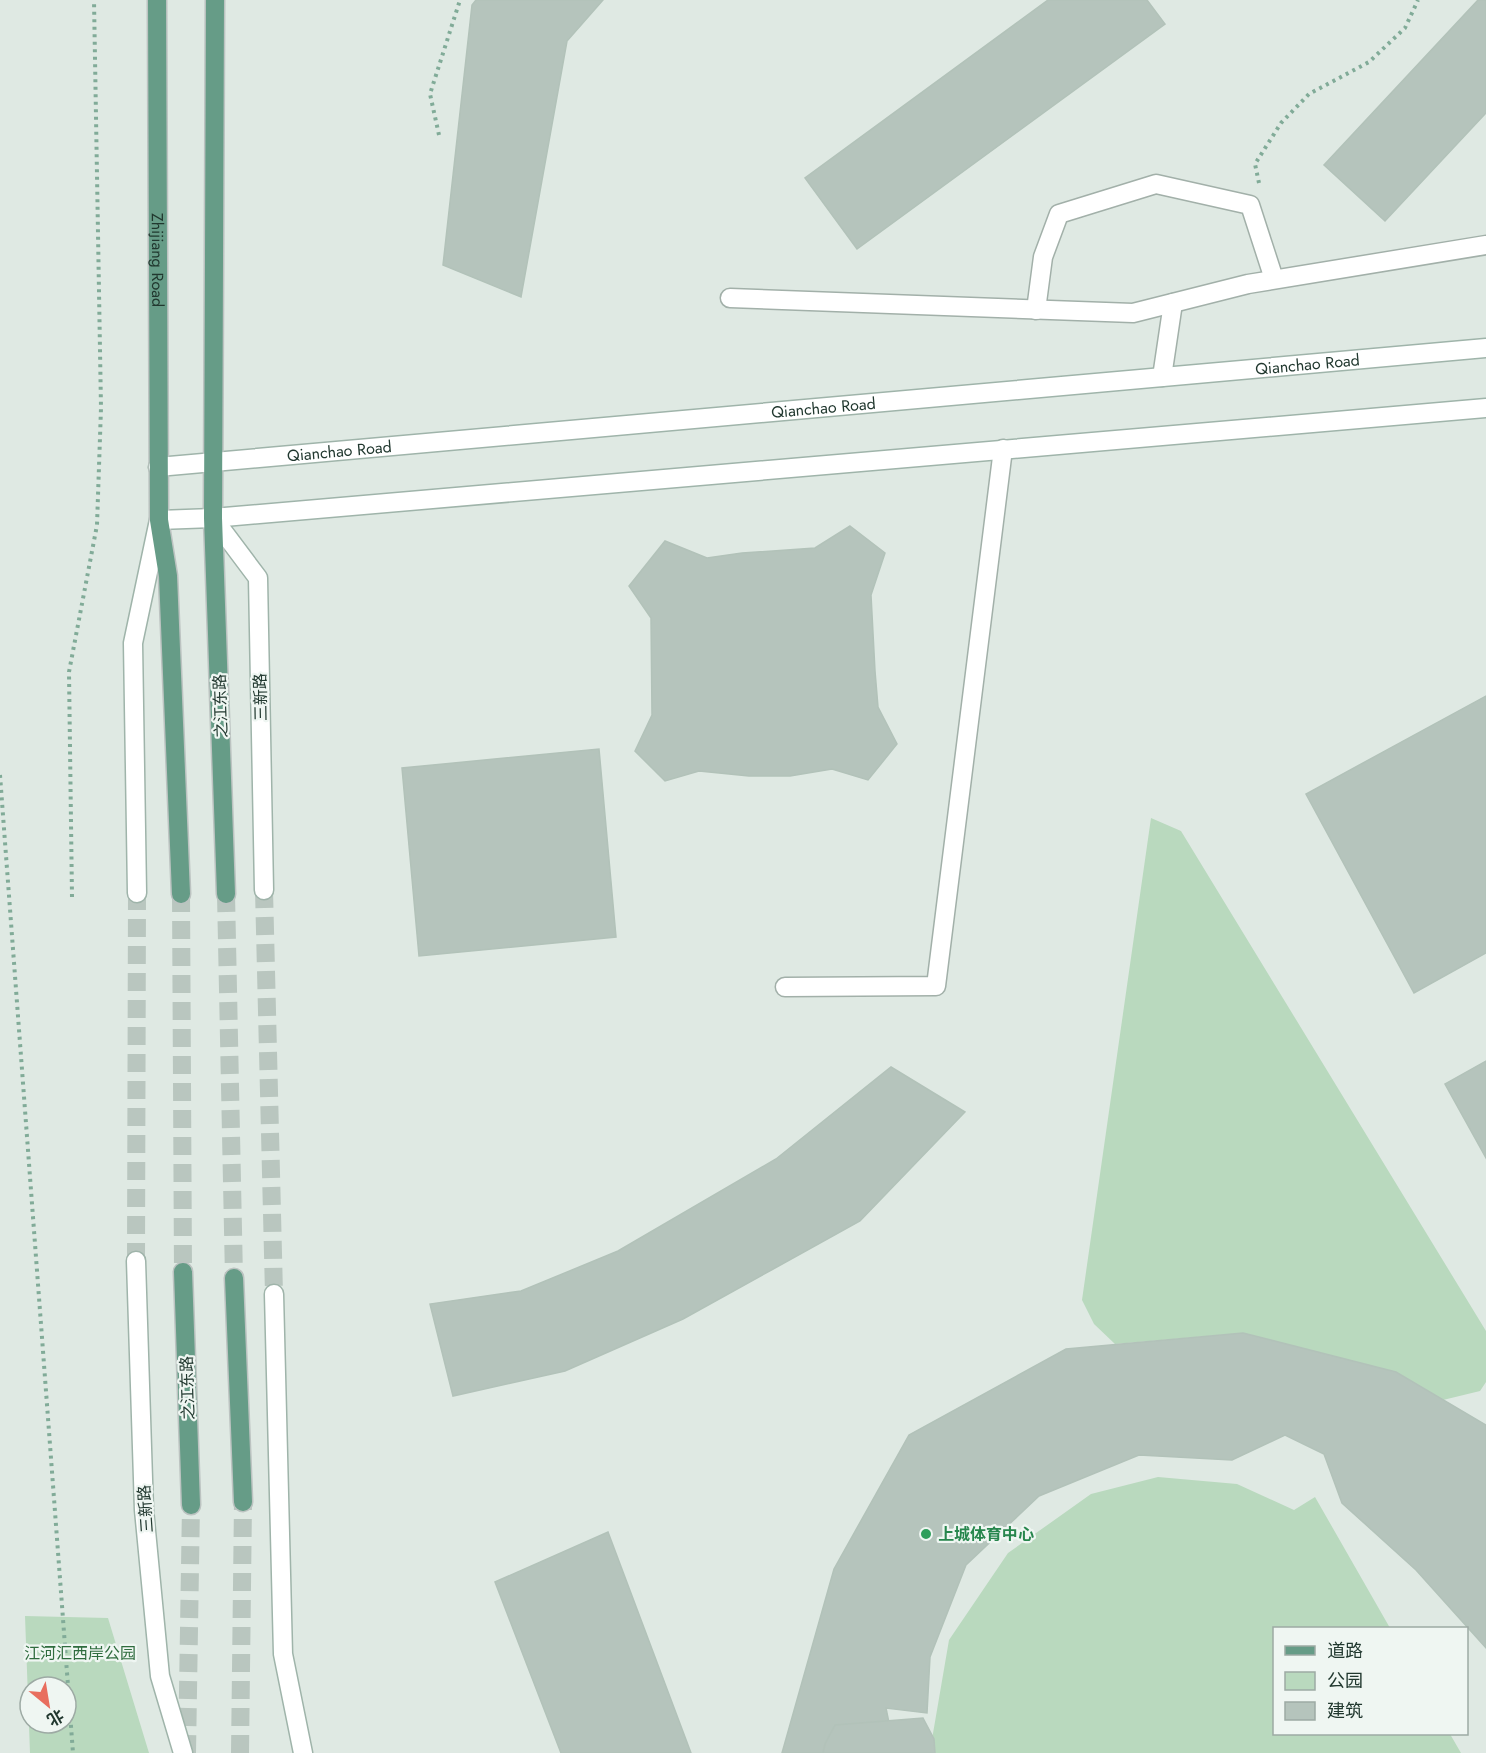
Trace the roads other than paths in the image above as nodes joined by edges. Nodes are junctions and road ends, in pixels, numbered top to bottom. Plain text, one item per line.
1 (157, 0) edge
2 (215, 0) edge
3 (1486, 245) edge
4 (1274, 279) junction
5 (730, 298) dead end
6 (1173, 303) junction
7 (1036, 310) junction
8 (1486, 348) edge
9 (1162, 377) junction
10 (1486, 408) edge
11 (1003, 449) junction
12 (213, 462) junction
13 (158, 467) junction
14 (213, 518) junction
15 (159, 520) junction
16 (264, 890) tunnel mouth
17 (137, 893) tunnel mouth
18 (181, 894) tunnel mouth
19 (226, 894) tunnel mouth
20 (785, 987) dead end
21 (135, 1261) tunnel mouth
22 (183, 1272) tunnel mouth
23 (234, 1278) tunnel mouth
24 (274, 1294) tunnel mouth
25 (243, 1502) tunnel mouth
26 (191, 1505) tunnel mouth
27 (183, 1753) edge
28 (303, 1753) edge

1 - 13 main road, Zhijiang Road
2 - 12 main road
3 - 4 main road
4 - 6 main road
4 - 7 main road
5 - 7 main road
6 - 7 main road
6 - 9 main road
8 - 9 main road, Qianchao Road
9 - 12 main road, Qianchao Road
10 - 11 main road
11 - 14 main road
11 - 20 main road
12 - 13 main road, Qianchao Road
12 - 14 main road
13 - 15 main road, Zhijiang Road
14 - 15 main road
14 - 16 main road, 三新路
14 - 19 main road, 之江东路
15 - 17 main road
15 - 18 main road
21 - 27 main road, 三新路
22 - 26 main road, 之江东路
23 - 25 main road
24 - 28 main road

